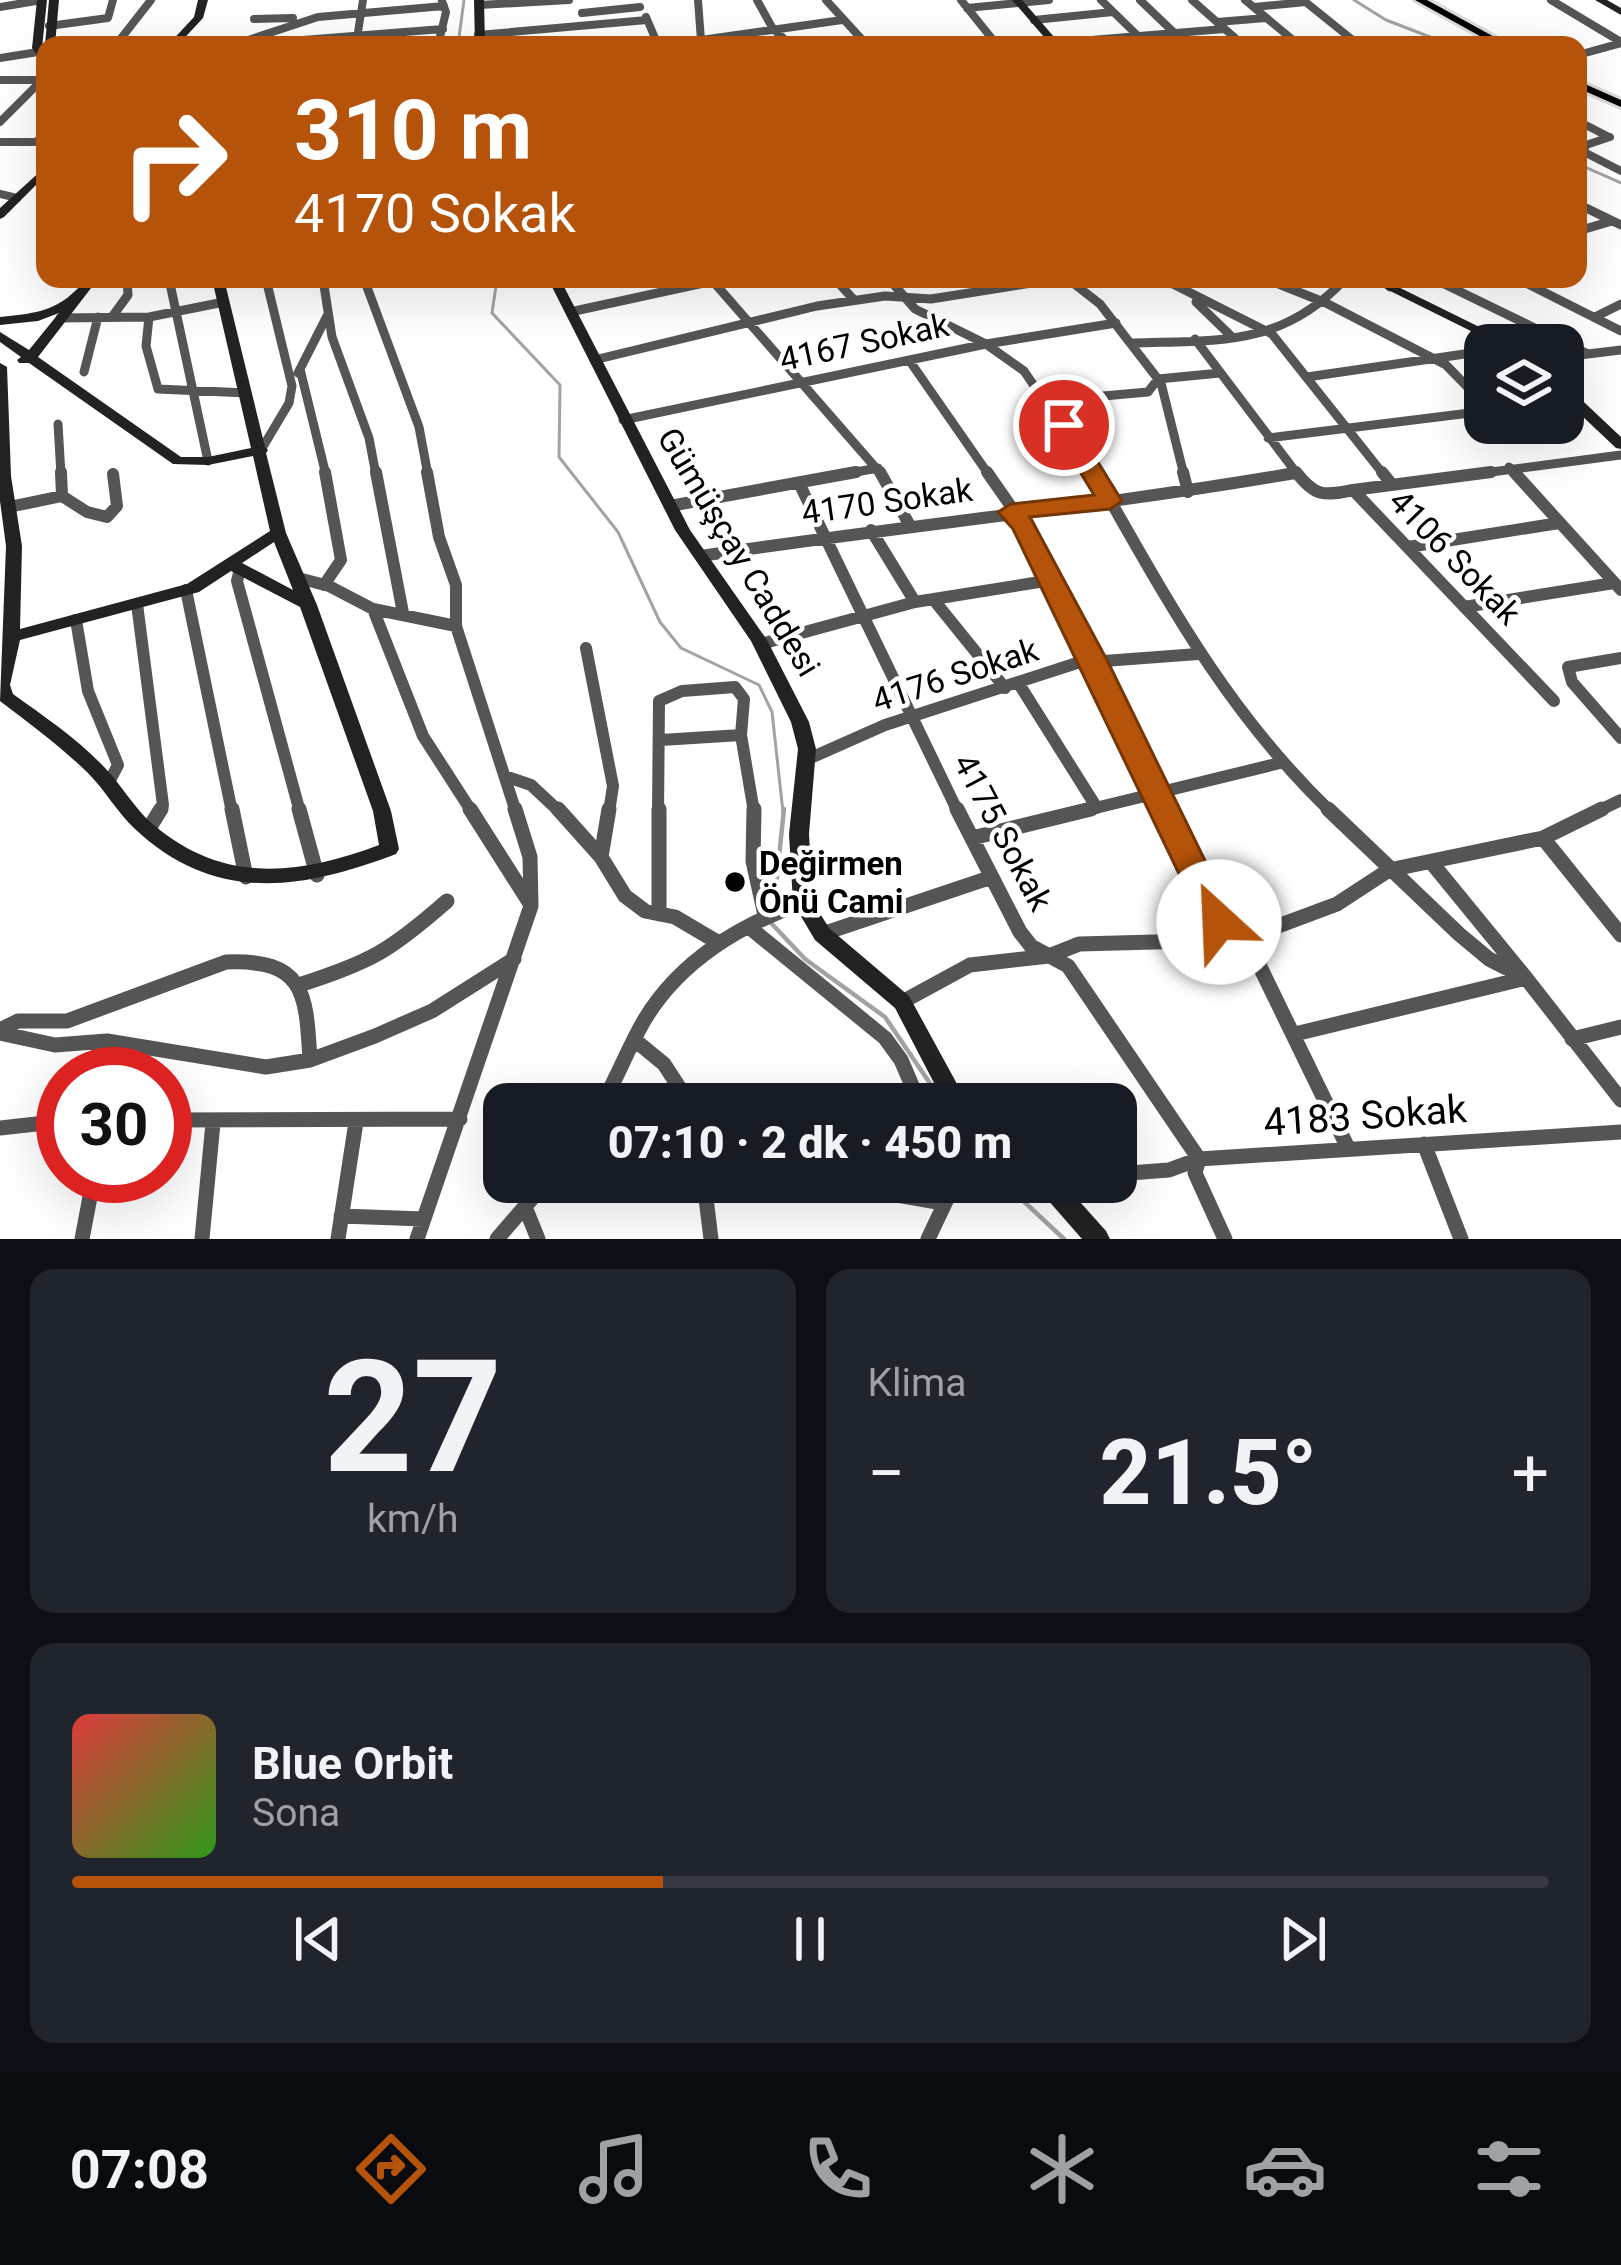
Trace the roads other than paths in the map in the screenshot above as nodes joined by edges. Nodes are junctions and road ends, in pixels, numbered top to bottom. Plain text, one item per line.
1 (42, 0) edge
2 (54, 0) edge
3 (113, 0) edge
4 (151, 0) edge
5 (203, 0) edge
6 (255, 0) edge
7 (363, 0) edge
8 (574, 0) edge
9 (698, 0) edge
10 (757, 0) edge
11 (826, 0) edge
12 (1049, 0) edge
13 (1101, 0) edge
14 (1140, 0) edge
15 (1192, 0) edge
16 (1245, 0) edge
17 (1406, 0) edge
18 (1420, 0) edge
19 (1551, 0) edge
20 (1600, 0) edge
21 (1304, 1) edge
22 (1018, 2) edge
23 (442, 3) edge
24 (479, 3) edge
25 (638, 3) edge
26 (964, 4) edge
27 (0, 7) edge
28 (1254, 8) junction
29 (361, 12) junction
30 (1114, 12) junction
31 (1621, 12) edge
32 (582, 13) junction
33 (318, 16) junction
34 (135, 17) junction
35 (108, 18) junction
36 (1266, 18) junction
37 (254, 19) junction
38 (647, 20) junction
39 (842, 20) junction
40 (1034, 20) junction
41 (289, 24) junction
42 (49, 26) junction
43 (586, 26) junction
44 (1221, 26) junction
45 (574, 27) junction
46 (443, 29) junction
47 (773, 29) junction
48 (538, 30) junction
49 (408, 31) junction
50 (1175, 33) junction
51 (254, 35) joint
52 (1138, 35) junction
53 (42, 36) edge
54 (50, 36) edge
55 (122, 36) edge
56 (181, 36) edge
57 (290, 36) edge
58 (358, 36) edge
59 (380, 36) edge
60 (409, 36) edge
61 (441, 36) edge
62 (479, 36) edge
63 (503, 36) edge
64 (540, 36) edge
65 (578, 36) edge
66 (654, 36) edge
67 (701, 36) edge
68 (734, 36) edge
69 (780, 36) edge
70 (858, 36) edge
71 (990, 36) edge
72 (1049, 36) edge
73 (1124, 36) edge
74 (1178, 36) edge
75 (1233, 36) edge
76 (1288, 36) edge
77 (1348, 36) edge
78 (1473, 36) edge
79 (1487, 36) edge
80 (1621, 43) edge
81 (1587, 52) edge
82 (36, 56) edge
83 (0, 58) edge
84 (0, 80) edge
85 (36, 80) edge
86 (1587, 85) edge
87 (36, 88) edge
88 (1621, 100) edge
89 (0, 122) edge
90 (1587, 126) edge
91 (1617, 138) edge
92 (0, 142) edge
93 (36, 142) edge
94 (1587, 146) edge
95 (1587, 154) edge
96 (1621, 171) edge
97 (36, 181) edge
98 (0, 194) edge
99 (17, 198) junction
100 (1587, 210) edge
101 (0, 215) edge
102 (1619, 221) edge
103 (1587, 229) edge
104 (85, 288) edge
105 (128, 288) edge
106 (172, 288) edge
107 (220, 288) edge
108 (268, 288) edge
109 (324, 288) edge
110 (367, 288) edge
111 (558, 288) edge
112 (679, 288) edge
113 (721, 288) edge
114 (843, 288) edge
115 (897, 288) edge
116 (993, 288) edge
117 (1078, 288) edge
118 (1178, 288) edge
119 (1288, 288) edge
120 (1338, 288) edge
121 (1392, 288) edge
122 (1452, 288) edge
123 (1536, 288) edge
124 (1192, 296) junction
125 (75, 300) junction
126 (854, 300) junction
127 (907, 300) junction
128 (224, 302) junction
129 (1326, 303) junction
130 (1621, 304) edge
131 (176, 312) junction
132 (570, 312) junction
133 (328, 315) junction
134 (112, 316) junction
135 (98, 317) junction
136 (148, 317) junction
137 (1595, 317) junction
138 (31, 318) junction
139 (60, 318) junction
140 (0, 320) edge
141 (748, 321) junction
142 (1116, 323) junction
143 (1466, 324) edge
144 (1621, 331) edge
145 (47, 333) junction
146 (1272, 334) junction
147 (1232, 337) junction
148 (8, 339) edge
149 (1195, 339) junction
150 (1132, 343) junction
151 (986, 344) junction
152 (1619, 352) edge
153 (1584, 354) edge
154 (1588, 354) junction
155 (1464, 355) edge
156 (31, 357) junction
157 (594, 360) junction
158 (909, 360) junction
159 (1437, 360) junction
160 (0, 367) edge
161 (300, 369) junction
162 (84, 372) dead end
163 (1220, 373) junction
164 (1307, 376) junction
165 (1158, 379) junction
166 (804, 381) junction
167 (292, 386) junction
168 (194, 393) junction
169 (247, 393) junction
170 (1047, 401) junction
171 (1584, 410) edge
172 (623, 420) junction
173 (58, 424) dead end
174 (1346, 427) junction
175 (1268, 438) junction
176 (1621, 445) edge
177 (261, 450) junction
178 (1621, 454) edge
179 (208, 461) junction
180 (1509, 467) junction
181 (878, 468) junction
182 (1295, 473) junction
183 (112, 474) dead end
184 (1390, 482) junction
185 (799, 484) junction
186 (1353, 490) junction
187 (1188, 491) junction
188 (62, 496) junction
189 (1110, 501) junction
190 (670, 506) junction
191 (9, 507) junction
192 (1011, 512) junction
193 (1559, 523) junction
194 (909, 524) junction
195 (871, 530) junction
196 (278, 533) junction
197 (828, 536) junction
198 (7, 546) edge
199 (1408, 547) junction
200 (701, 556) junction
201 (236, 567) junction
202 (298, 578) junction
203 (1052, 580) junction
204 (324, 585) junction
205 (1617, 586) edge
206 (186, 590) junction
207 (6, 599) edge
208 (933, 599) junction
209 (915, 602) junction
210 (137, 604) junction
211 (309, 605) junction
212 (1464, 607) junction
213 (373, 609) junction
214 (404, 613) junction
215 (865, 618) junction
216 (76, 620) junction
217 (457, 626) junction
218 (6, 638) edge
219 (761, 644) junction
220 (586, 648) dead end
221 (1198, 654) junction
222 (1621, 658) edge
223 (1094, 662) junction
224 (1012, 686) junction
225 (3, 697) edge
226 (1554, 701) dead end
227 (909, 717) junction
228 (741, 735) junction
229 (1621, 738) edge
230 (662, 740) junction
231 (806, 760) junction
232 (1280, 764) junction
233 (505, 776) junction
234 (108, 784) junction
235 (1160, 794) junction
236 (1621, 800) edge
237 (1096, 808) junction
238 (148, 830) junction
239 (972, 838) junction
240 (1543, 838) junction
241 (601, 857) junction
242 (1431, 862) junction
243 (1389, 870) junction
244 (246, 877) junction
245 (317, 877) junction
246 (992, 877) junction
247 (447, 901) dead end
248 (803, 903) junction
249 (1621, 905) edge
250 (531, 906) junction
251 (1600, 908) junction
252 (659, 914) junction
253 (765, 916) junction
254 (749, 927) junction
255 (822, 934) junction
256 (1621, 935) edge
257 (1246, 938) junction
258 (719, 943) junction
259 (1049, 956) junction
260 (515, 958) junction
261 (1526, 977) junction
262 (299, 986) junction
263 (902, 1002) junction
264 (1621, 1027) edge
265 (0, 1031) edge
266 (1295, 1034) junction
267 (1572, 1039) junction
268 (106, 1041) junction
269 (636, 1041) junction
270 (106, 1047) edge
271 (310, 1060) junction
272 (613, 1083) edge
273 (677, 1083) edge
274 (911, 1083) edge
275 (946, 1083) edge
276 (1621, 1100) edge
277 (460, 1119) junction
278 (192, 1122) edge
279 (356, 1122) junction
280 (213, 1123) junction
281 (36, 1124) edge
282 (0, 1127) edge
283 (1621, 1132) edge
284 (1424, 1144) junction
285 (1348, 1148) junction
286 (1199, 1159) junction
287 (1137, 1172) edge
288 (89, 1203) edge
289 (528, 1203) edge
290 (707, 1203) edge
291 (943, 1203) edge
292 (1070, 1203) edge
293 (525, 1207) junction
294 (341, 1216) junction
295 (424, 1219) junction
296 (82, 1239) edge
297 (202, 1239) edge
298 (338, 1239) edge
299 (417, 1239) edge
300 (497, 1239) edge
301 (538, 1239) edge
302 (711, 1239) edge
303 (928, 1239) edge
304 (1098, 1239) edge
305 (1225, 1239) edge
306 (1461, 1239) edge

1 - 27 street
1 - 53 street
2 - 42 street
3 - 35 street
4 - 34 street
5 - 56 street
6 - 37 street
7 - 29 street
8 - 24 street
8 - 32 street
9 - 67 street
10 - 47 street
11 - 39 street
12 - 22 street
13 - 30 street
14 - 50 street
15 - 44 street
16 - 28 street
17 - 78 main road
18 - 79 main road
19 - 80 street
20 - 31 street
21 - 28 street
21 - 77 street
22 - 26 street
22 - 40 street
23 - 29 street
23 - 46 street
24 - 62 street
25 - 32 street
25 - 38 street
26 - 71 street
28 - 36 street
29 - 33 street
29 - 58 street
30 - 40 street
30 - 52 street
32 - 43 street
33 - 37 street
33 - 41 street
34 - 35 street
34 - 55 street
35 - 42 street
36 - 44 street
36 - 76 street
37 - 51 street
38 - 43 street
38 - 66 street
39 - 47 street
39 - 70 street
40 - 72 street
41 - 51 street
41 - 57 street
42 - 54 street
43 - 45 street
44 - 50 street
44 - 75 street
45 - 48 street
45 - 65 street
46 - 49 street
46 - 61 street
47 - 68 street
47 - 69 street
48 - 63 street
48 - 64 street
49 - 59 street
49 - 60 street
50 - 52 street
50 - 74 street
52 - 73 street
80 - 81 street
82 - 83 street
84 - 85 street
86 - 88 main road
87 - 89 street
90 - 91 street
91 - 94 street
92 - 93 street
95 - 96 street
97 - 99 street
98 - 99 street
99 - 101 street
100 - 102 street
102 - 103 street
104 - 125 street
105 - 134 street
106 - 131 street
107 - 128 street
108 - 167 street
109 - 133 street
110 - 217 street
111 - 132 street, Gümüşçay Caddesi
112 - 132 street
113 - 141 street
114 - 126 street
115 - 127 street
116 - 127 street
117 - 142 street
118 - 124 street
119 - 129 street
120 - 129 street
121 - 143 street
122 - 154 street
123 - 137 street
124 - 146 street
124 - 147 street
125 - 138 street
125 - 139 street
126 - 127 street
126 - 141 street
127 - 151 street
128 - 131 street
128 - 169 street
129 - 146 street
129 - 159 street
130 - 137 street
131 - 136 street
131 - 168 street
132 - 157 street, Gümüşçay Caddesi
133 - 161 street
133 - 214 street
134 - 135 street
134 - 136 street
135 - 139 street
135 - 162 street
136 - 168 street
137 - 144 street
138 - 139 street
138 - 140 street
138 - 148 street
139 - 145 street
141 - 157 street
141 - 166 street
142 - 150 street
142 - 151 street, 4167 Sokak
145 - 148 street
145 - 156 street
146 - 147 street
146 - 164 street
147 - 149 street
148 - 156 street
148 - 160 street
149 - 150 street
149 - 163 street
150 - 165 street
151 - 158 street, 4167 Sokak
151 - 170 street
152 - 154 street
153 - 154 street
155 - 159 street
156 - 160 street
156 - 179 street
157 - 172 street, Gümüşçay Caddesi
158 - 166 street, 4167 Sokak
158 - 192 street
159 - 164 street
159 - 174 street
160 - 191 street
161 - 167 street
161 - 204 street
163 - 165 street
163 - 175 street
164 - 174 street
165 - 170 street
165 - 187 street
166 - 172 street, 4167 Sokak
166 - 181 street
167 - 177 street
168 - 169 street
168 - 179 street
169 - 177 street
170 - 189 street
171 - 176 street
172 - 190 street, Gümüşçay Caddesi
173 - 188 street
174 - 175 street
174 - 184 street
175 - 182 street
177 - 179 street
177 - 196 street
178 - 180 street, 4106 Sokak
180 - 184 street, 4106 Sokak
180 - 193 street
181 - 185 street
181 - 194 street
182 - 186 street
182 - 187 street, 4170 Sokak
183 - 188 street
184 - 186 street, 4106 Sokak
185 - 190 street
185 - 197 street, 4175 Sokak
186 - 199 street, 4106 Sokak
187 - 189 street, 4170 Sokak
188 - 191 street
189 - 192 street, 4170 Sokak
189 - 221 street
190 - 200 street, Gümüşçay Caddesi
191 - 198 street
192 - 194 street, 4170 Sokak
192 - 203 street
193 - 199 street
193 - 205 street
194 - 195 street, 4170 Sokak
195 - 197 street, 4170 Sokak
195 - 209 street
196 - 201 street
196 - 202 street
197 - 200 street, 4170 Sokak
197 - 215 street, 4175 Sokak
198 - 207 street
199 - 212 street, 4106 Sokak
200 - 219 street, Gümüşçay Caddesi
201 - 206 street
201 - 211 street
201 - 245 street
202 - 204 street
202 - 211 street
203 - 208 street
203 - 223 street
204 - 213 street
205 - 212 street
206 - 210 street
206 - 244 street
207 - 218 street
208 - 209 street
208 - 224 street
209 - 215 street
210 - 216 street
210 - 238 street
211 - 245 street
212 - 226 street, 4106 Sokak
213 - 214 street
213 - 250 street
214 - 217 street
215 - 219 street
215 - 227 street, 4175 Sokak
216 - 218 street
216 - 234 street
217 - 233 street
218 - 225 street
219 - 231 street, Gümüşçay Caddesi
220 - 241 street
221 - 223 street, 4176 Sokak
221 - 232 street
222 - 229 street
223 - 224 street, 4176 Sokak
223 - 235 street
224 - 227 street, 4176 Sokak
224 - 237 street
225 - 234 street
227 - 231 street, 4176 Sokak
227 - 239 street, 4175 Sokak
228 - 230 street
228 - 230 street
228 - 253 street
230 - 252 street
231 - 248 street, Gümüşçay Caddesi
232 - 235 street
232 - 243 street
233 - 241 street
233 - 250 street
234 - 238 street
235 - 237 street
235 - 257 street
236 - 240 street
237 - 239 street
238 - 244 street
239 - 246 street, 4175 Sokak
240 - 242 street
240 - 251 street
241 - 252 street
242 - 243 street
242 - 261 street
243 - 257 street
243 - 261 street
244 - 245 street
246 - 255 street
246 - 259 street, 4175 Sokak
247 - 262 street
248 - 253 street
248 - 255 street, Gümüşçay Caddesi
249 - 251 street
250 - 260 street
251 - 256 street
252 - 258 street
253 - 254 street
254 - 258 street
254 - 274 street
255 - 263 street, Gümüşçay Caddesi
257 - 259 street
257 - 266 street
258 - 269 street
259 - 263 street
259 - 286 street, 4175 Sokak
260 - 271 street
260 - 277 street
261 - 266 street
261 - 267 street
262 - 265 street
262 - 271 street
263 - 275 street, Gümüşçay Caddesi
264 - 267 street
265 - 268 street
266 - 285 street
267 - 276 street
268 - 270 street
268 - 271 street
269 - 272 street
269 - 273 street
277 - 279 street
277 - 295 street
278 - 280 street
279 - 280 street
279 - 294 street
280 - 297 street
281 - 282 street
283 - 284 street, 4183 Sokak
284 - 285 street, 4183 Sokak
284 - 306 street
285 - 286 street, 4183 Sokak
286 - 287 street, 4183 Sokak
286 - 305 street, 4175 Sokak
288 - 296 street
289 - 293 street
290 - 302 street
291 - 303 street
292 - 304 street
293 - 300 street
293 - 301 street
294 - 295 street
294 - 298 street
295 - 299 street

